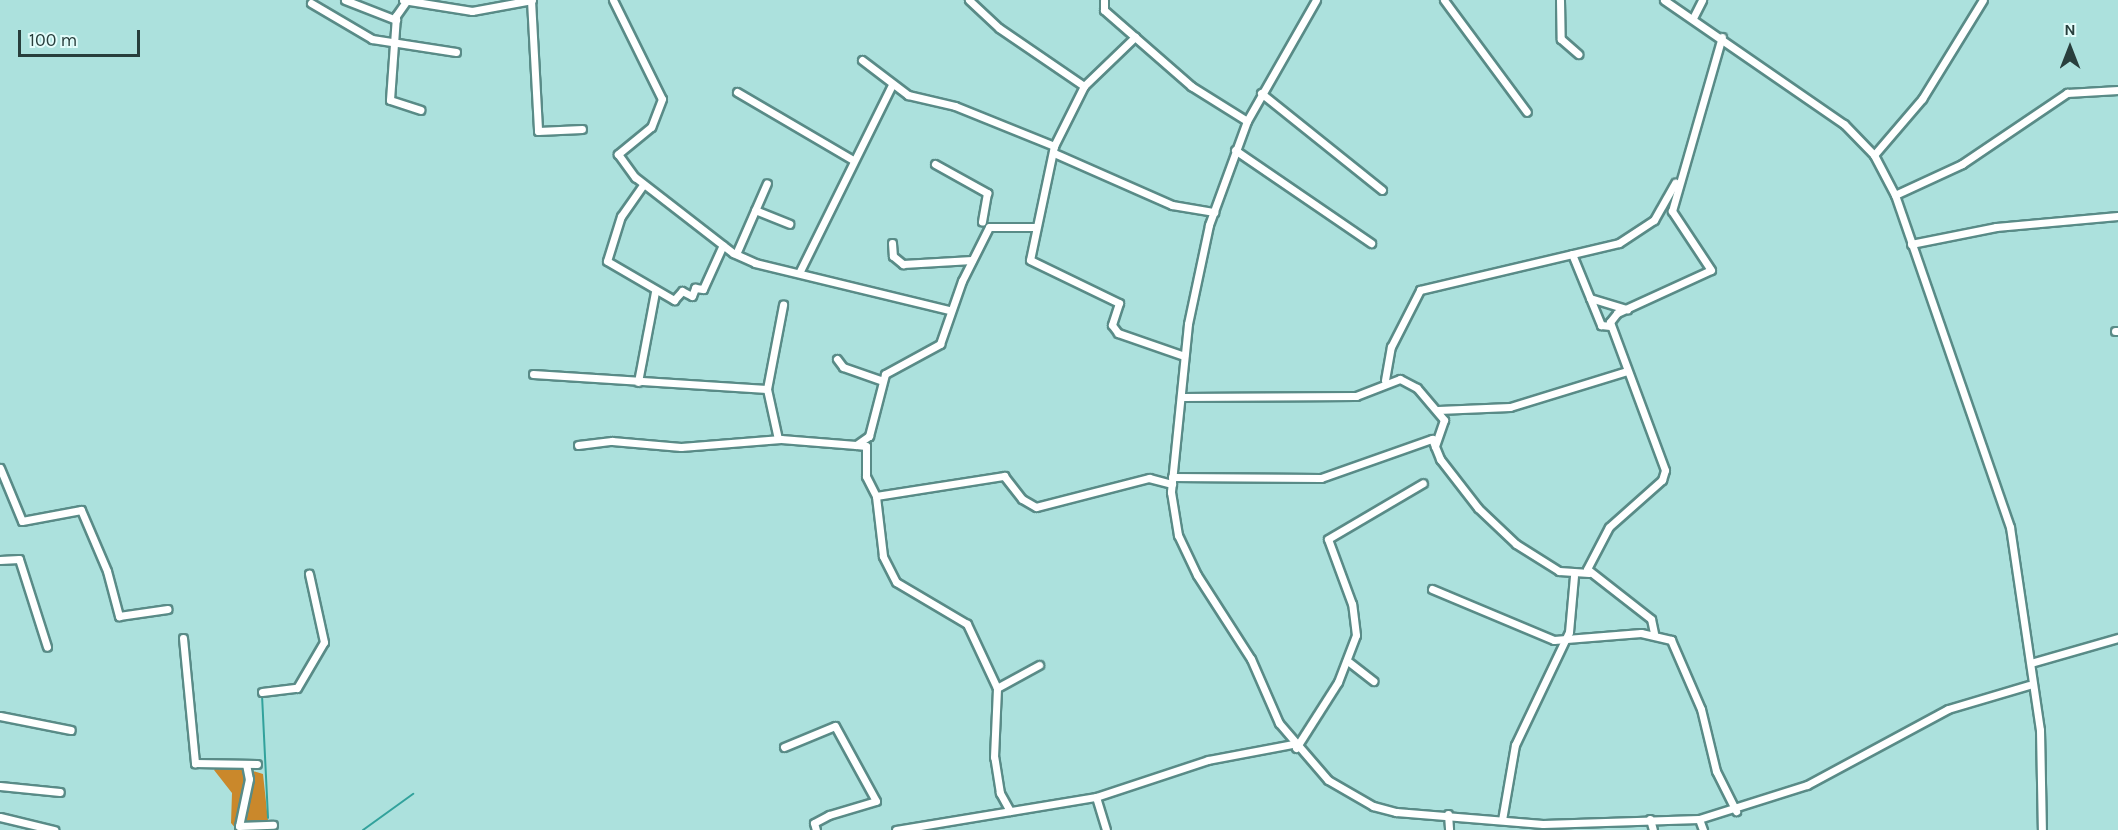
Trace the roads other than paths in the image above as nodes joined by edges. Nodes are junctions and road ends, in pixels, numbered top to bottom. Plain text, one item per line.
1 (345, 0) edge
2 (532, 0) edge
3 (613, 0) edge
4 (969, 0) edge
5 (1104, 0) edge
6 (1316, 0) edge
7 (1444, 0) edge
8 (1560, 0) edge
9 (1664, 0) edge
10 (1702, 0) edge
11 (1983, 0) edge
12 (404, 1) edge
13 (311, 3) dead end
14 (1693, 18) junction
15 (396, 20) junction
16 (1135, 37) junction
17 (1722, 37) junction
18 (394, 45) junction
19 (456, 52) dead end
20 (1578, 54) dead end
21 (862, 60) dead end
22 (892, 85) junction
23 (1084, 86) junction
24 (2118, 90) edge
25 (737, 92) dead end
26 (1261, 93) junction
27 (420, 110) dead end
28 (1527, 112) dead end
29 (1247, 121) junction
30 (582, 129) dead end
31 (1054, 149) junction
32 (1235, 150) junction
33 (1874, 155) junction
34 (853, 160) junction
35 (935, 164) dead end
36 (1678, 177) junction
37 (767, 183) dead end
38 (643, 185) junction
39 (1382, 190) dead end
40 (1895, 195) junction
41 (755, 210) junction
42 (1214, 212) junction
43 (2118, 216) edge
44 (982, 222) dead end
45 (789, 224) dead end
46 (1035, 227) junction
47 (892, 243) dead end
48 (1371, 243) dead end
49 (1911, 244) junction
50 (723, 245) junction
51 (736, 254) junction
52 (1572, 254) junction
53 (972, 260) junction
54 (800, 271) junction
55 (655, 292) junction
56 (1590, 298) junction
57 (783, 305) dead end
58 (1626, 309) junction
59 (950, 310) junction
60 (1610, 326) junction
61 (1184, 356) junction
62 (837, 358) dead end
63 (1627, 371) junction
64 (533, 374) dead end
65 (1386, 380) junction
66 (883, 381) junction
67 (638, 382) junction
68 (767, 389) junction
69 (1182, 397) junction
70 (1438, 410) junction
71 (777, 439) junction
72 (578, 445) dead end
73 (856, 445) junction
74 (1435, 446) junction
75 (0, 468) edge
76 (1172, 480) junction
77 (1423, 483) dead end
78 (876, 496) junction
79 (0, 560) edge
80 (1589, 573) junction
81 (309, 574) dead end
82 (1574, 576) junction
83 (1432, 589) dead end
84 (167, 609) dead end
85 (1654, 633) junction
86 (183, 638) dead end
87 (2118, 638) edge
88 (1566, 642) junction
89 (47, 647) dead end
90 (1348, 662) junction
91 (2031, 663) junction
92 (1039, 665) dead end
93 (1373, 681) dead end
94 (2029, 685) junction
95 (997, 688) junction
96 (262, 692) dead end
97 (0, 717) edge
98 (70, 730) dead end
99 (1295, 746) junction
100 (784, 747) dead end
101 (246, 764) junction
102 (257, 764) dead end
103 (0, 786) edge
104 (60, 792) dead end
105 (1096, 797) junction
106 (1010, 811) junction
107 (1736, 811) junction
108 (1448, 814) junction
109 (0, 817) edge
110 (1650, 819) junction
111 (1699, 819) junction
112 (1502, 820) junction
113 (273, 825) dead end
114 (54, 830) edge
115 (816, 830) edge
116 (896, 830) edge
117 (1106, 830) edge
118 (1449, 830) edge
119 (1653, 830) edge
120 (1703, 830) edge
121 (2042, 830) edge

1 - 15 street
2 - 12 street
2 - 30 street
3 - 38 street
4 - 23 street
5 - 16 street
6 - 26 street
7 - 28 street
8 - 20 street
9 - 14 street
10 - 14 street
11 - 33 street
12 - 15 street
13 - 18 street
14 - 17 street
15 - 18 street
16 - 23 street
16 - 29 street
17 - 33 street
17 - 36 street
18 - 19 street
18 - 27 street
21 - 22 street
22 - 31 street
22 - 34 street
23 - 31 street
24 - 40 street
25 - 34 street
26 - 29 street
26 - 39 street
29 - 32 street
31 - 42 street
31 - 46 street
32 - 42 street
32 - 48 street
33 - 40 street
34 - 54 street
35 - 44 street
36 - 52 street
36 - 58 street
37 - 41 street
38 - 50 street
38 - 55 street
40 - 49 street
41 - 45 street
41 - 51 street
42 - 61 street
43 - 49 street
46 - 53 street
46 - 61 street
47 - 53 street
49 - 91 street
50 - 51 street
50 - 55 street
51 - 54 street
52 - 56 street
52 - 65 street
53 - 59 street
54 - 59 street
55 - 67 street
56 - 58 street
56 - 60 street
57 - 68 street
58 - 60 street
59 - 66 street
60 - 63 street
61 - 69 street
62 - 66 street
63 - 70 street
63 - 80 street
64 - 67 street
65 - 69 street
65 - 70 street
66 - 73 street
67 - 68 street
68 - 71 street
69 - 76 street
70 - 74 street
71 - 72 street
71 - 73 street
73 - 78 street
74 - 76 street
74 - 82 street
75 - 84 street
76 - 78 street
76 - 99 street
77 - 90 street
78 - 95 street
79 - 89 street
80 - 82 street
80 - 85 street
81 - 96 street
82 - 88 street
83 - 88 street
85 - 88 street
85 - 107 street
86 - 101 street
87 - 91 street
88 - 112 street
90 - 93 street
90 - 99 street
91 - 94 street
92 - 95 street
94 - 107 street
94 - 121 street
95 - 106 street
97 - 98 street
99 - 105 street
99 - 108 street
100 - 115 street
101 - 102 street
101 - 113 street
103 - 104 street
105 - 106 street
105 - 117 street
106 - 116 street
107 - 111 street
108 - 112 street
108 - 118 street
109 - 114 street
110 - 111 street
110 - 112 street
110 - 119 street
111 - 120 street

